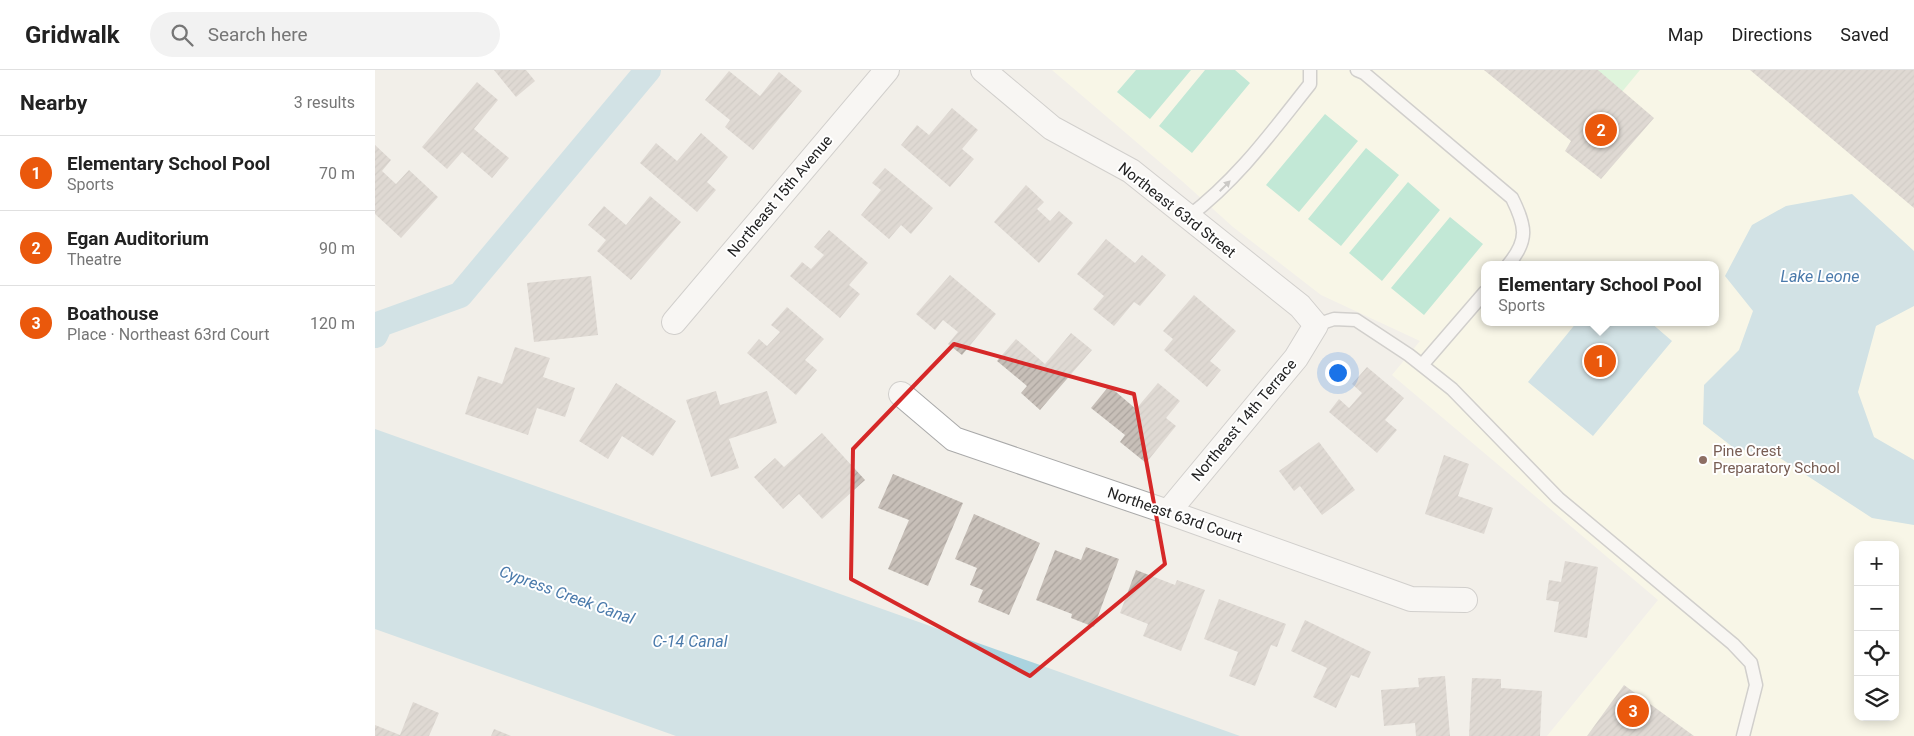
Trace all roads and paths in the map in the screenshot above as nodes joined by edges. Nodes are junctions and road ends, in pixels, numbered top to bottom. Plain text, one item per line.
1 (887, 70) edge
2 (983, 70) edge
3 (1310, 70) edge
4 (1357, 70) edge
5 (1187, 217) junction
6 (1511, 261) edge
7 (1481, 297) edge
8 (674, 322) dead end
9 (1316, 324) junction
10 (1422, 365) junction
11 (901, 394) dead end
12 (1168, 512) junction
13 (1465, 600) dead end
14 (1743, 736) edge

1 - 8 street, Northeast 15th Avenue
2 - 5 street, Northeast 63rd Street
5 -> 3 lane
4 - 6 lane
5 - 9 street, Northeast 63rd Street
7 - 10 lane
9 - 10 lane
9 - 12 street, Northeast 14th Terrace
10 - 14 lane
11 - 12 street, Northeast 63rd Court
12 - 13 street, Northeast 63rd Court

